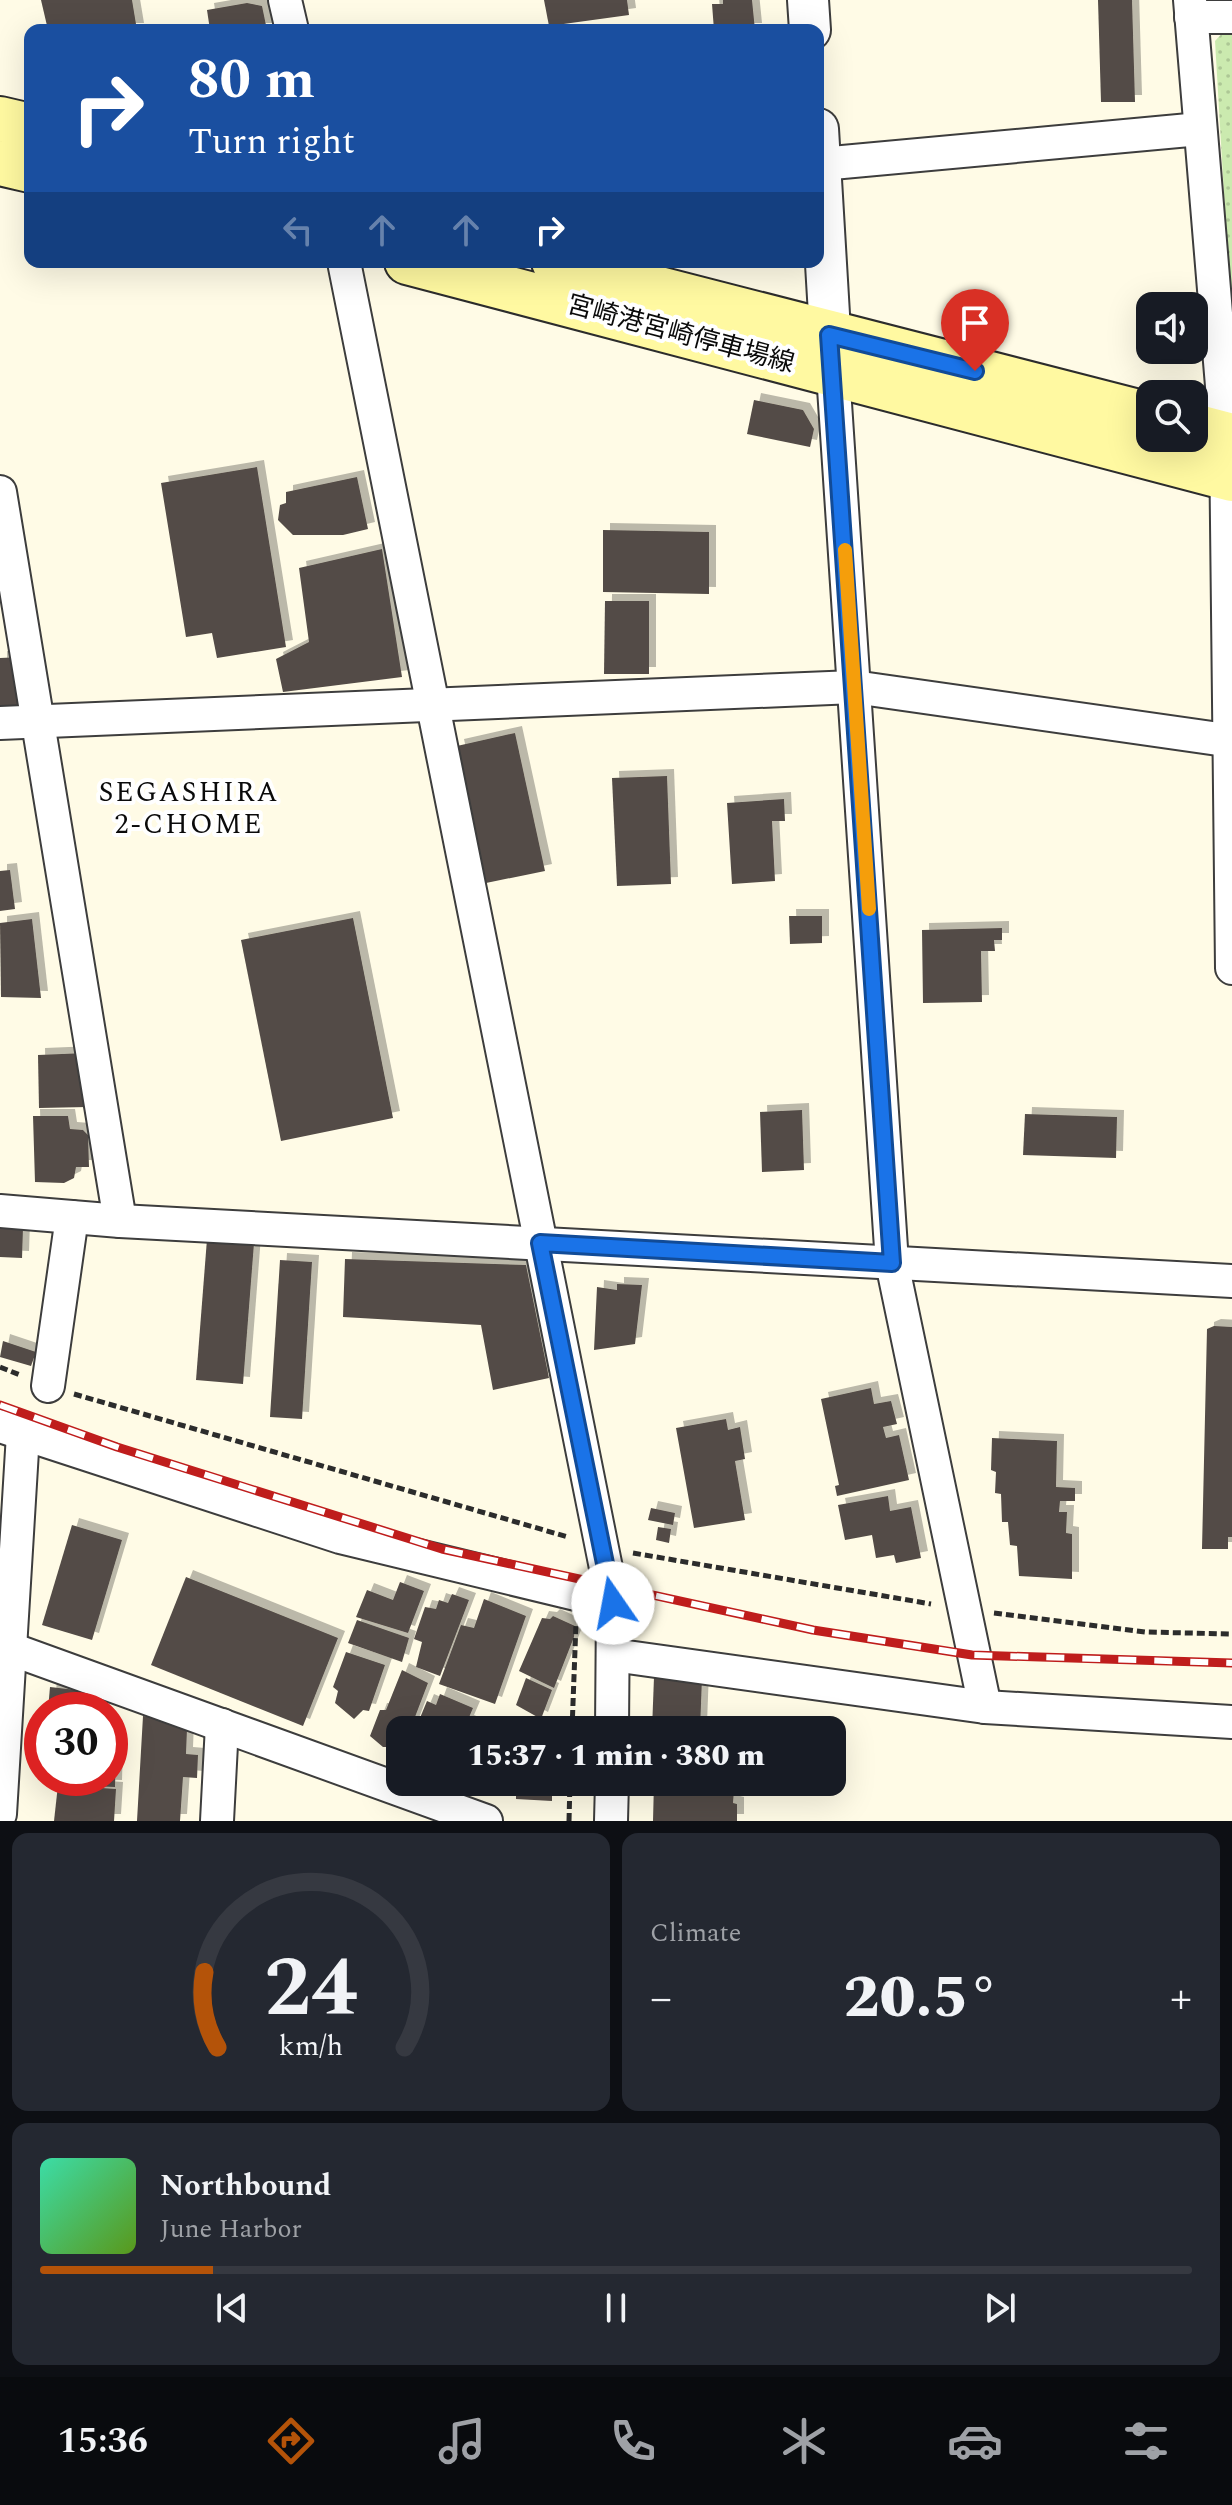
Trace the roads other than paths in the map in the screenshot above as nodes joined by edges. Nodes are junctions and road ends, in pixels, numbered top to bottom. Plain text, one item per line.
1 (285, 0) edge
2 (808, 0) edge
3 (1190, 8) edge
4 (1232, 17) edge
5 (291, 24) edge
6 (810, 24) edge
7 (0, 119) edge
8 (24, 125) edge
9 (1200, 129) junction
10 (824, 147) edge
11 (0, 163) edge
12 (24, 169) edge
13 (824, 233) edge
14 (345, 268) edge
15 (435, 268) edge
16 (572, 268) edge
17 (831, 354) junction
18 (1136, 412) edge
19 (1222, 451) edge
20 (0, 492) edge
21 (854, 687) junction
22 (432, 703) junction
23 (38, 721) junction
24 (0, 723) edge
25 (1230, 740) edge
26 (1232, 968) edge
27 (0, 1211) edge
28 (72, 1217) junction
29 (120, 1221) junction
30 (540, 1243) junction
31 (892, 1263) junction
32 (1232, 1281) edge
33 (48, 1386) road end
34 (12, 1430) edge
35 (613, 1603) junction
36 (4, 1646) edge
37 (613, 1655) junction
38 (985, 1707) junction
39 (612, 1716) edge
40 (1232, 1722) edge
41 (222, 1725) junction
42 (612, 1796) edge
43 (0, 1814) edge
44 (217, 1821) edge
45 (486, 1821) edge
46 (611, 1821) edge

1 - 5 street
2 - 6 street
3 - 4 street
3 - 9 street
7 - 8 main road
9 - 10 street
9 - 19 street
11 - 12 main road
13 - 17 street
14 - 22 street
15 - 17 main road, 宮崎港宮崎停車場線
16 - 17 main road, 宮崎港宮崎停車場線
17 - 18 main road, 宮崎港宮崎停車場線
17 - 19 main road, 宮崎港宮崎停車場線
17 - 21 street
19 - 25 street
20 - 23 street
21 - 22 street
21 - 25 street
21 - 31 street
22 - 23 street
22 - 30 street
23 - 24 street
23 - 29 street
25 - 26 street
27 - 28 street
28 - 29 street
28 - 33 street
29 - 30 street
30 - 31 street
30 - 35 street
31 - 32 street
31 - 38 street
34 - 35 street
34 - 36 street
35 - 37 street
36 - 41 street
36 - 43 street
37 - 38 street
37 - 39 street
38 - 40 street
41 - 44 street
41 - 45 street
42 - 46 street

